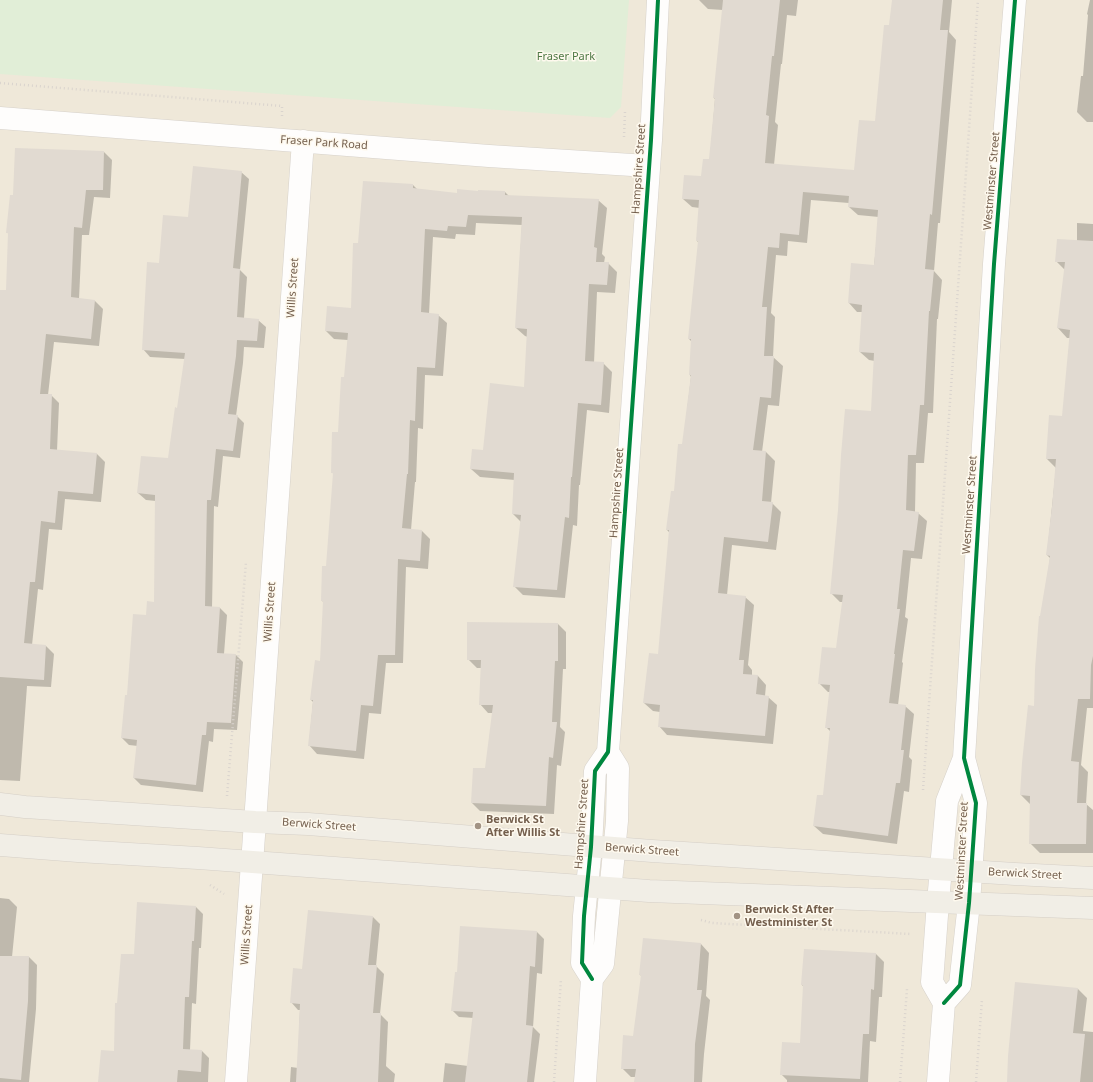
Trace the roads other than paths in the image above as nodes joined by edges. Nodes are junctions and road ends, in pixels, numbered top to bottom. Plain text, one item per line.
1 (658, 0) edge
2 (1015, 0) edge
3 (0, 118) edge
4 (303, 141) junction
5 (648, 166) junction
6 (608, 752) junction
7 (964, 758) junction
8 (0, 804) edge
9 (255, 822) junction
10 (0, 845) edge
11 (590, 846) junction
12 (614, 848) junction
13 (252, 862) junction
14 (941, 869) junction
15 (970, 871) junction
16 (1093, 878) edge
17 (587, 887) junction
18 (610, 888) junction
19 (938, 902) junction
20 (968, 903) junction
21 (1093, 908) edge
22 (592, 979) junction
23 (944, 1003) junction
24 (236, 1082) edge
25 (585, 1082) edge
26 (938, 1082) edge

1 - 5 street, Hampshire Street
2 - 7 street, Westminster Street
3 - 4 street, Fraser Park Road
4 - 5 street, Fraser Park Road
4 - 9 street, Willis Street
5 - 6 street, Hampshire Street
6 - 11 street, Hampshire Street
6 - 12 street
7 - 14 street, Westminster Street
7 - 15 street, Westminster Street
8 - 9 main road, Berwick Street
9 - 11 main road, Berwick Street
9 - 13 street, Willis Street
10 - 13 main road
11 - 12 main road, Berwick Street
11 - 17 street, Hampshire Street
12 - 14 main road, Berwick Street
12 - 18 street
13 - 17 main road
13 - 24 street, Willis Street
14 - 15 main road, Berwick Street
14 - 19 street, Westminster Street
15 - 16 main road, Berwick Street
15 - 20 street, Westminster Street
17 - 18 main road
17 - 22 street, Hampshire Street
18 - 19 main road
18 - 22 street
19 - 20 main road
19 - 23 street, Westminster Street
20 - 21 main road
20 - 23 street, Westminster Street
22 - 25 street
23 - 26 street

